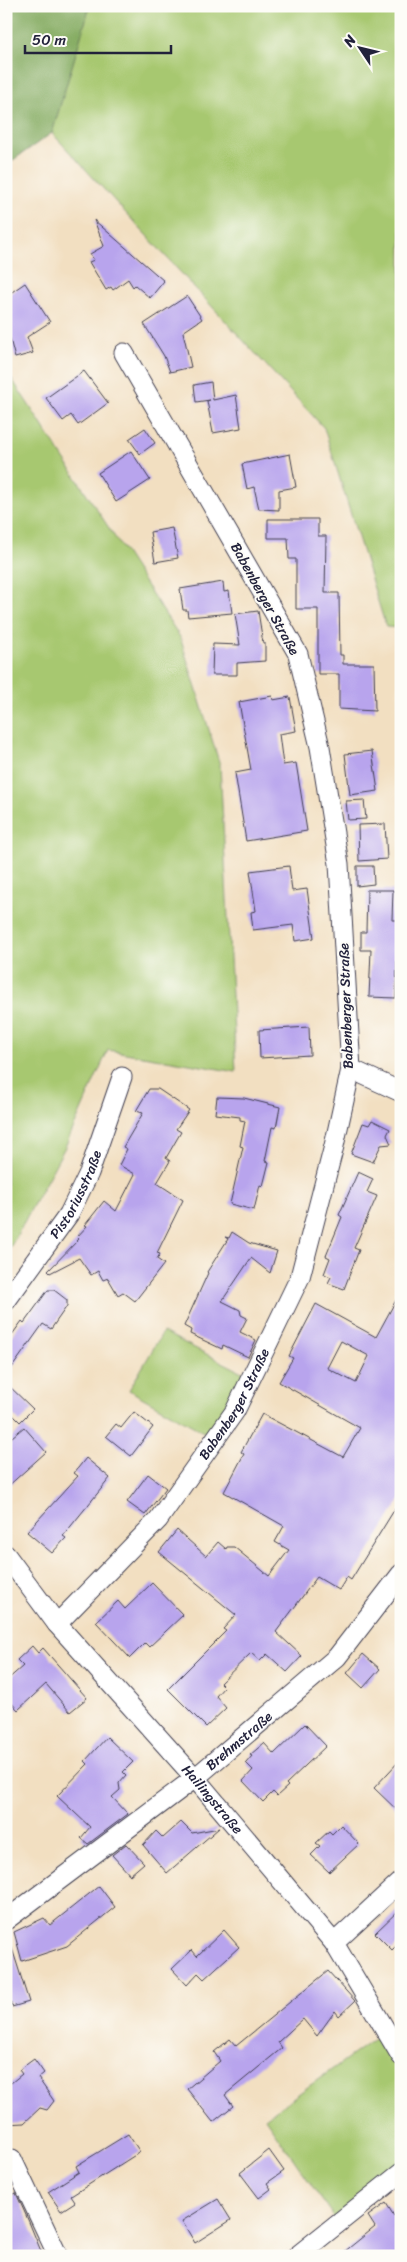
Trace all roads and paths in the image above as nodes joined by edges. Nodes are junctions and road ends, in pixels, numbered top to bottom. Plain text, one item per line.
1 (124, 353) dead end
2 (351, 1069) junction
3 (122, 1077) dead end
4 (401, 1092) edge
5 (6, 1301) edge
6 (7, 1557) edge
7 (401, 1574) edge
8 (57, 1624) junction
9 (195, 1778) junction
10 (401, 1881) edge
11 (6, 1920) edge
12 (334, 1942) junction
13 (401, 2056) edge
14 (12, 2159) dead end
15 (401, 2173) edge
16 (58, 2256) edge
17 (297, 2256) edge

1 - 2 street, Babenberger Straße
2 - 4 street
2 - 8 street, Babenberger Straße
3 - 5 street, Pistoriusstraße
6 - 8 street, Hailingstraße
7 - 9 street, Brehmstraße
8 - 9 street, Hailingstraße
9 - 11 street, Brehmstraße
9 - 12 street, Hailingstraße
10 - 12 street
12 - 13 street, Hailingstraße
14 - 16 street
15 - 17 street

